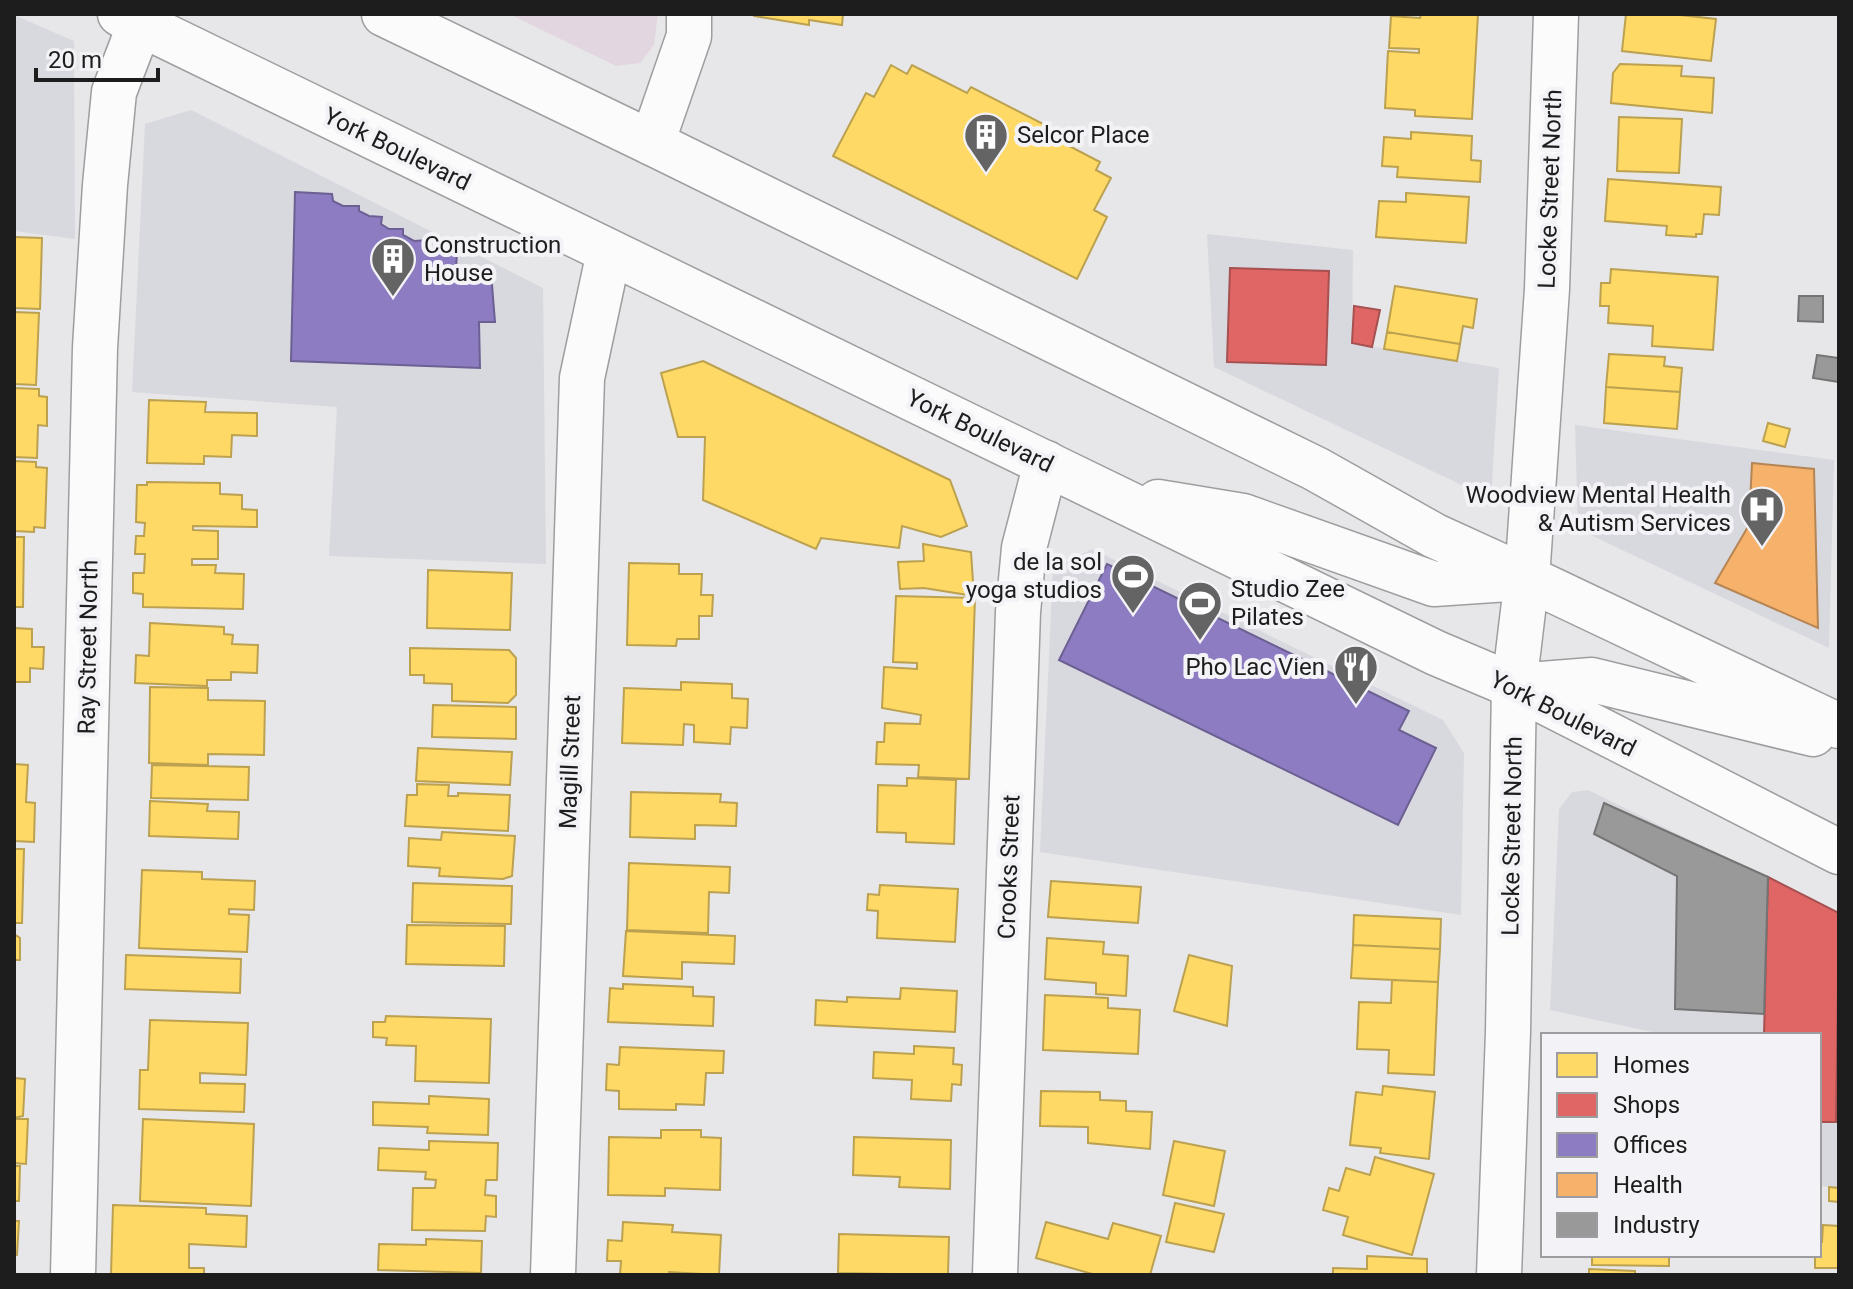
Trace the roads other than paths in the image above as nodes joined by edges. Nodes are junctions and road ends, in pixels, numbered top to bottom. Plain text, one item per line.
1 (384, 14) edge
2 (689, 14) edge
3 (1556, 14) edge
4 (130, 19) edge
5 (652, 143) junction
6 (609, 252) junction
7 (1046, 463) junction
8 (1112, 495) junction
9 (1527, 578) junction
10 (1514, 686) junction
11 (1839, 726) edge
12 (1839, 740) edge
13 (1839, 852) edge
14 (73, 1275) edge
15 (553, 1275) edge
16 (995, 1275) edge
17 (1499, 1275) edge

1 - 5 street
2 - 5 street
3 - 9 street, Locke Street North
4 - 6 street, York Boulevard
4 - 14 street, Ray Street North
5 - 9 street
6 - 7 street, York Boulevard
6 - 15 street, Magill Street
7 - 8 street, York Boulevard
7 - 16 street, Crooks Street
8 - 9 street
8 - 10 street, York Boulevard
9 - 10 street, Locke Street North
9 - 11 street
10 - 12 street
10 - 13 street, York Boulevard
10 - 17 street, Locke Street North

